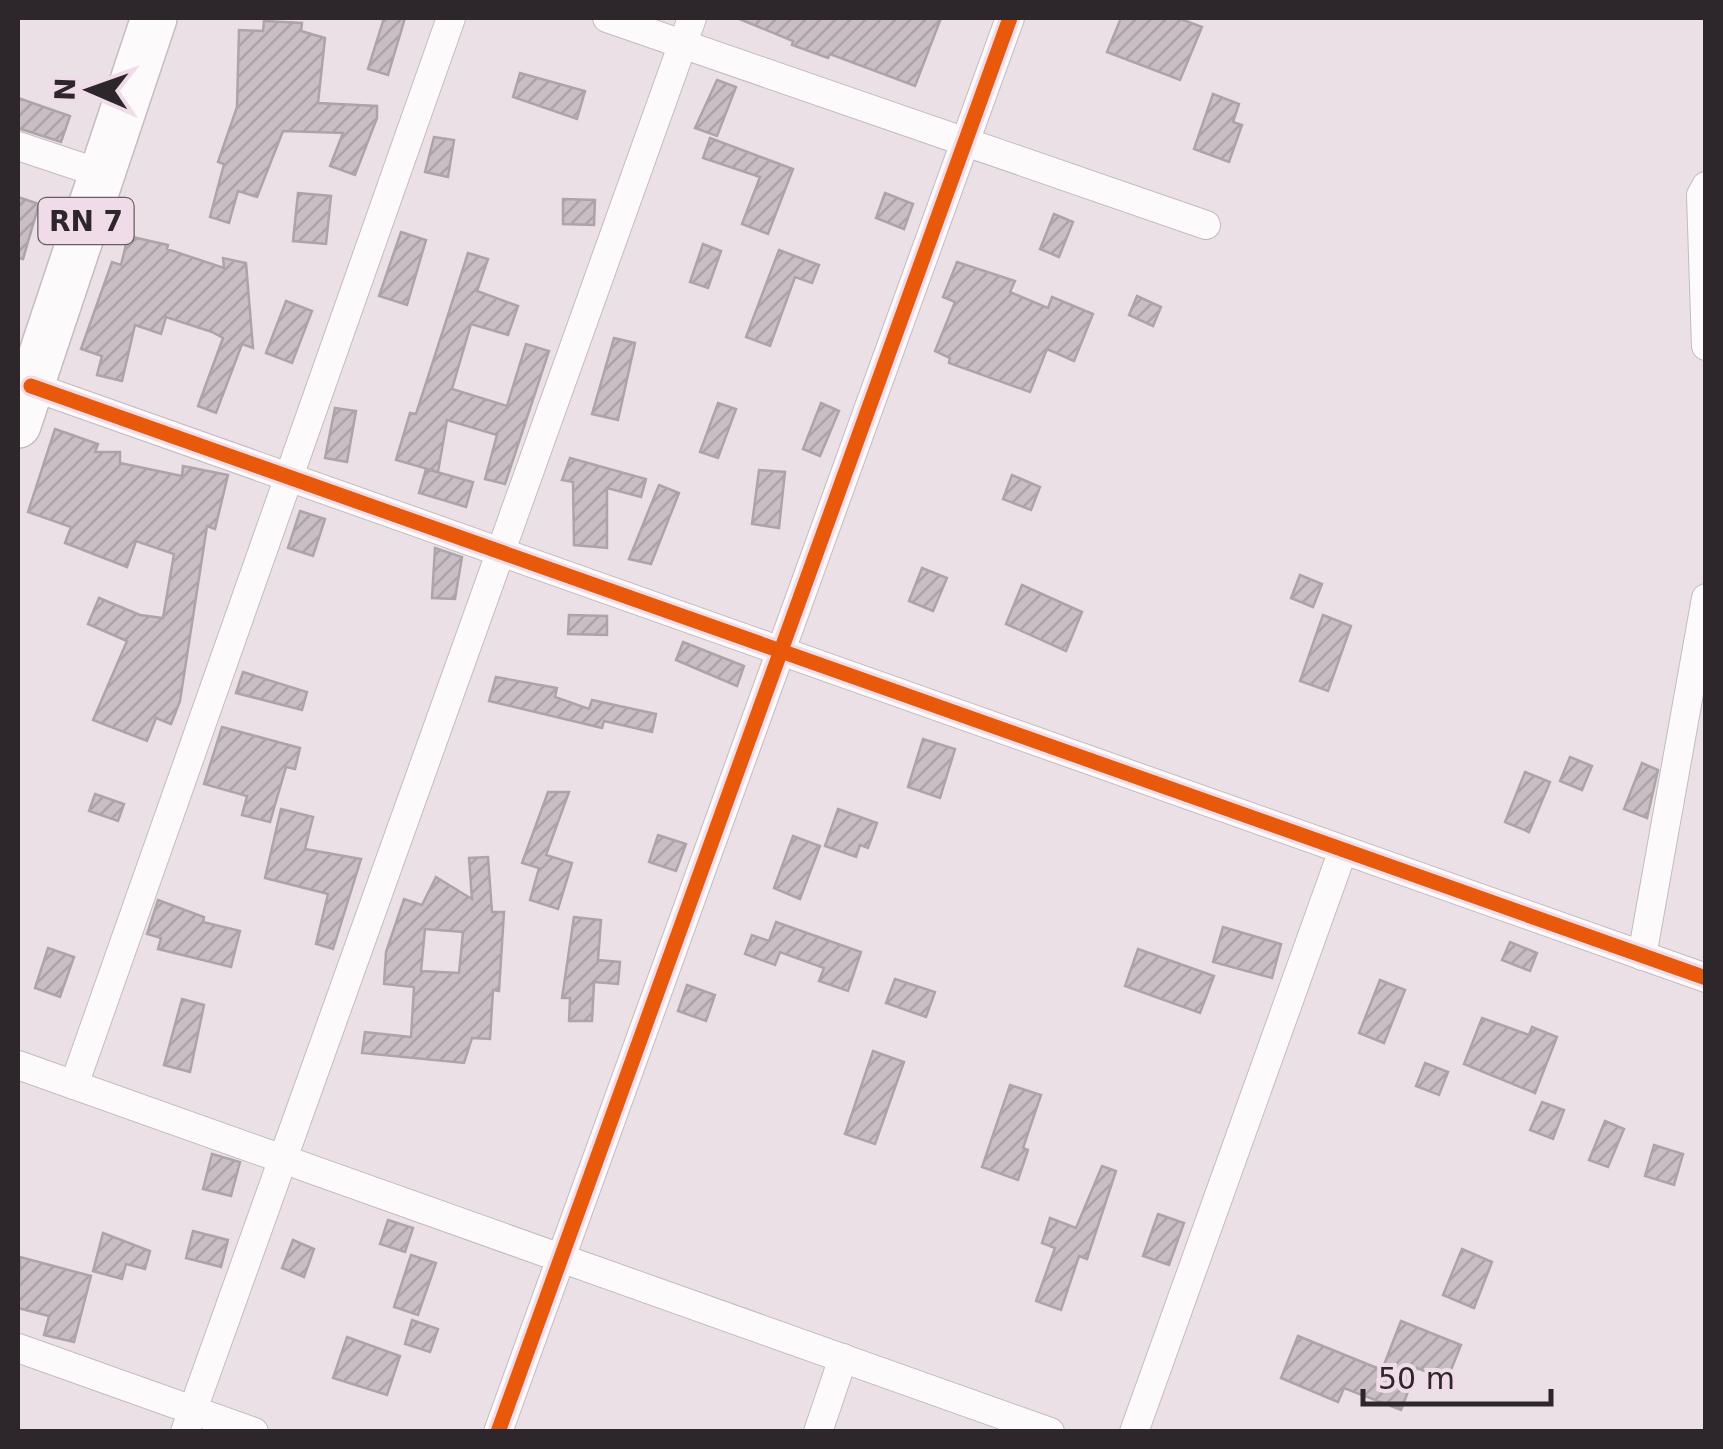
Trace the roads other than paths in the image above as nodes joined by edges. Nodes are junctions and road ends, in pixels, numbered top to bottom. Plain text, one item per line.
1 (154, 18) edge
2 (451, 18) edge
3 (607, 18) edge
4 (1010, 18) edge
5 (687, 30) edge
6 (965, 142) junction
7 (18, 146) edge
8 (102, 174) junction
9 (1706, 186) edge
10 (1206, 225) dead end
11 (1706, 346) edge
12 (24, 406) edge
13 (288, 478) junction
14 (500, 552) junction
15 (1706, 598) edge
16 (780, 651) junction
17 (1343, 850) junction
18 (1642, 956) junction
19 (1706, 978) edge
20 (18, 1065) edge
21 (74, 1085) junction
22 (283, 1159) junction
23 (560, 1258) junction
24 (18, 1348) edge
25 (844, 1358) junction
26 (189, 1421) edge
27 (254, 1432) edge
28 (498, 1432) edge
29 (818, 1432) edge
30 (1050, 1432) edge
31 (1134, 1432) edge

1 - 8 main road, RN 7
2 - 13 street
3 - 5 street
4 - 6 street
5 - 6 street
5 - 14 street
6 - 10 street
6 - 16 street
7 - 8 street
8 - 12 main road, RN 7
9 - 11 street
12 - 13 street
13 - 14 street
13 - 21 street
14 - 16 street
14 - 22 street
15 - 18 street
16 - 17 street
16 - 23 street
17 - 18 street
17 - 31 street
18 - 19 street
20 - 21 street
21 - 22 street
22 - 23 street
22 - 26 street
23 - 25 street
23 - 28 street
24 - 26 street
25 - 29 street
25 - 30 street
26 - 27 street

